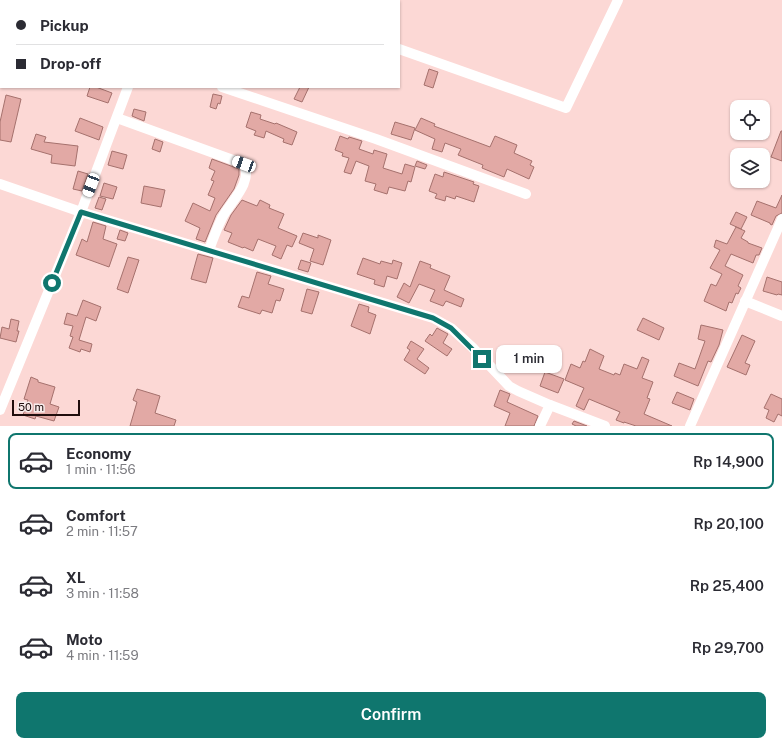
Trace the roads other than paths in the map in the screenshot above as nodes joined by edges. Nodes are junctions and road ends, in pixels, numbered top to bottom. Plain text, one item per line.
1 (618, 0) edge
2 (400, 49) edge
3 (128, 88) edge
4 (225, 88) edge
5 (117, 118) junction
6 (0, 184) edge
7 (526, 194) dead end
8 (81, 212) junction
9 (782, 219) edge
10 (209, 250) junction
11 (745, 301) junction
12 (782, 316) edge
13 (550, 405) junction
14 (0, 410) edge
15 (540, 426) edge
16 (605, 426) edge
17 (690, 426) edge

1 - 2 street
3 - 5 street
4 - 7 street
5 - 8 street
5 - 10 street
6 - 8 street
8 - 10 street
8 - 14 street
9 - 11 street
10 - 13 street
11 - 12 street
11 - 17 street
13 - 15 street
13 - 16 street

